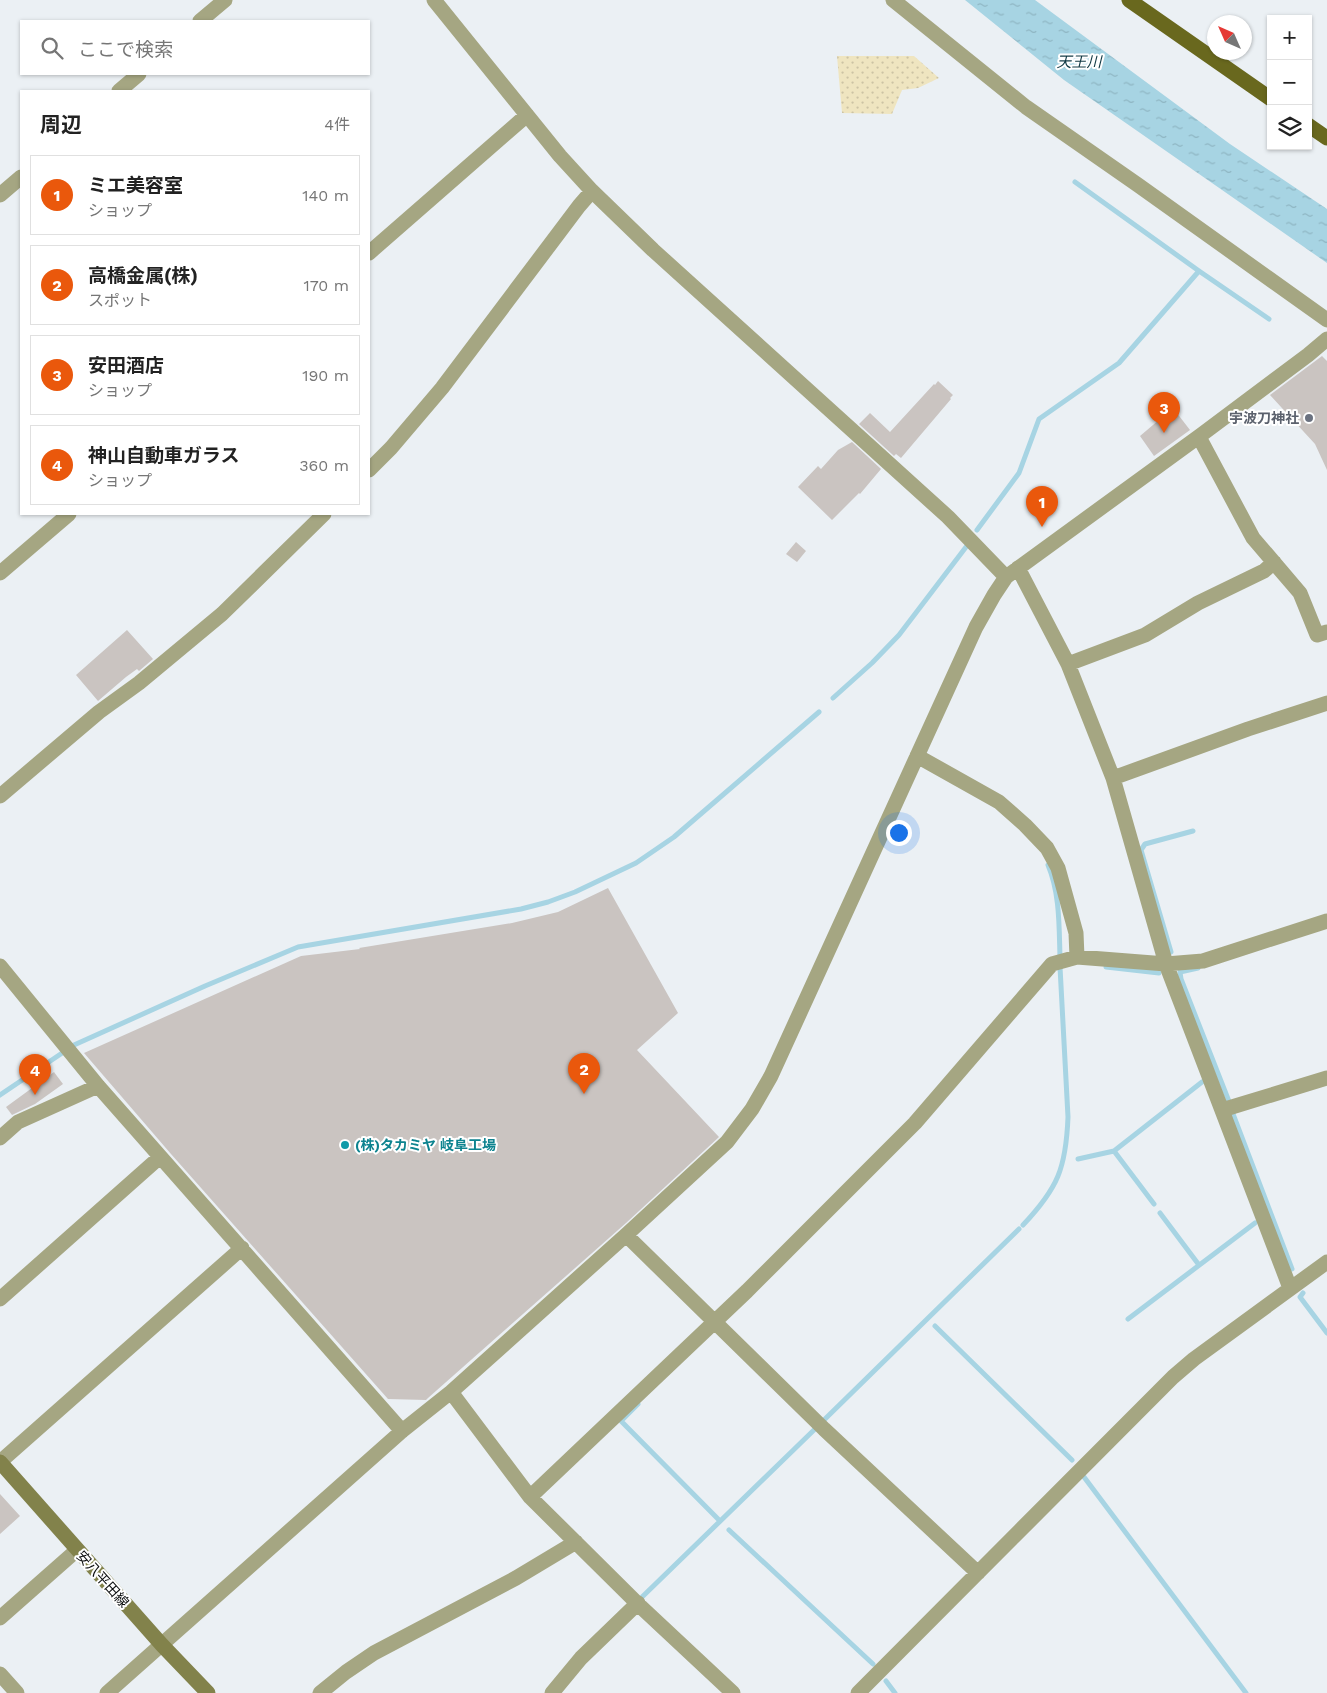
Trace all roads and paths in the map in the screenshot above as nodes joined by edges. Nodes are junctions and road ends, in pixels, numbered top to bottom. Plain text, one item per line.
1 (225, 0) edge
2 (434, 0) edge
3 (893, 0) edge
4 (1129, 0) edge
5 (201, 20) edge
6 (138, 75) edge
7 (120, 90) edge
8 (1267, 96) edge
9 (527, 115) junction
10 (1312, 128) edge
11 (1327, 138) edge
12 (20, 178) edge
13 (592, 191) junction
14 (0, 195) edge
15 (370, 252) edge
16 (1327, 320) edge
17 (1327, 339) edge
18 (1199, 437) junction
19 (370, 469) edge
20 (68, 515) edge
21 (323, 515) edge
22 (1274, 562) junction
23 (0, 573) edge
24 (1012, 573) junction
25 (1327, 632) edge
26 (1068, 664) junction
27 (1327, 703) edge
28 (917, 756) junction
29 (1113, 778) junction
30 (0, 796) edge
31 (1327, 921) edge
32 (1077, 957) junction
33 (1166, 964) junction
34 (0, 966) edge
35 (1327, 1078) edge
36 (98, 1086) junction
37 (1222, 1110) junction
38 (0, 1138) edge
39 (160, 1157) junction
40 (626, 1235) junction
41 (242, 1248) junction
42 (1327, 1262) edge
43 (1290, 1288) junction
44 (0, 1299) edge
45 (715, 1321) junction
46 (451, 1392) junction
47 (402, 1431) junction
48 (0, 1462) edge
49 (530, 1497) junction
50 (576, 1542) junction
51 (77, 1550) junction
52 (978, 1573) junction
53 (638, 1603) junction
54 (0, 1618) edge
55 (162, 1645) junction
56 (0, 1674) edge
57 (17, 1693) edge
58 (107, 1693) edge
59 (208, 1693) edge
60 (320, 1693) edge
61 (552, 1693) edge
62 (733, 1693) edge
63 (858, 1693) edge

1 - 5 street
2 - 9 street
3 - 16 street
4 - 8 main road
6 - 7 street
9 - 13 street
9 - 15 street
10 - 11 main road
12 - 14 street
13 - 19 street
13 - 24 street
17 - 18 street
18 - 22 street
18 - 24 street
20 - 23 street
21 - 30 street
22 - 25 street
22 - 26 street
24 - 26 street
24 - 28 street
26 - 29 street
27 - 29 street
28 - 32 street
28 - 40 street
29 - 33 street
31 - 33 street
32 - 33 street
32 - 45 street
33 - 37 street
34 - 36 street
35 - 37 street
36 - 38 street
36 - 39 street
37 - 43 street
39 - 41 street
39 - 44 street
40 - 45 street
40 - 46 street
41 - 47 street
41 - 48 street
42 - 43 street
43 - 52 street
45 - 49 street
45 - 52 street
46 - 47 street
46 - 49 street
47 - 55 street
48 - 51 main road, 安八平田線
49 - 50 street
50 - 53 street
50 - 60 street
51 - 54 street
51 - 55 main road, 安八平田線
52 - 63 street
53 - 61 street
53 - 62 street
55 - 58 street
55 - 59 main road, 安八平田線
56 - 57 street

